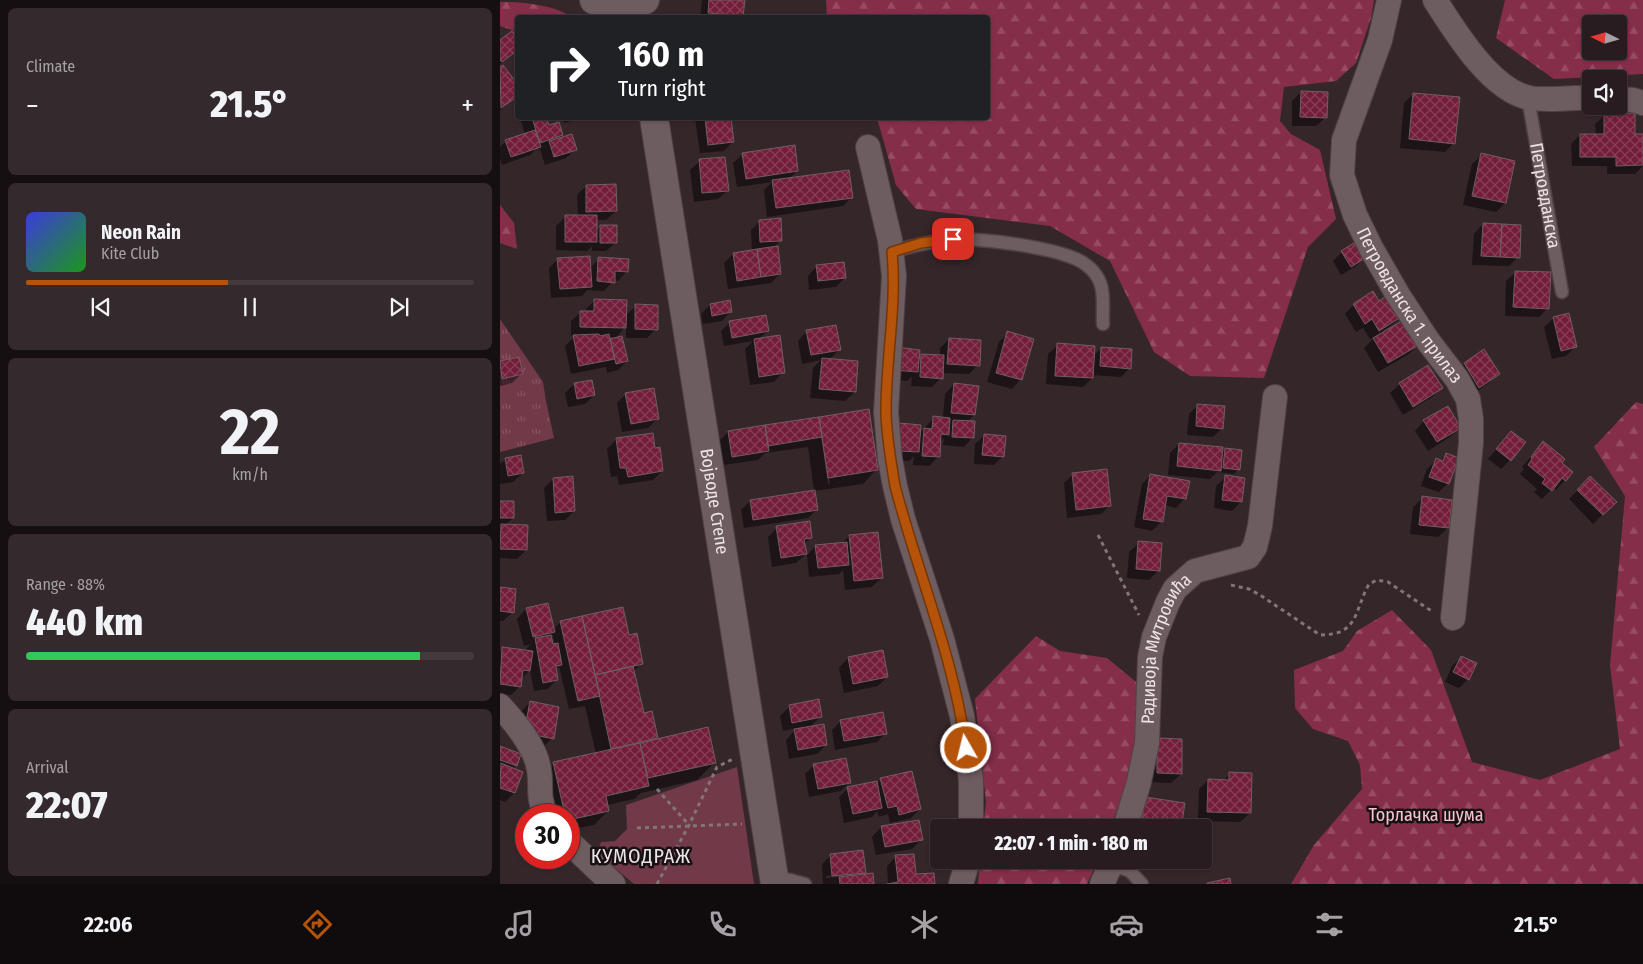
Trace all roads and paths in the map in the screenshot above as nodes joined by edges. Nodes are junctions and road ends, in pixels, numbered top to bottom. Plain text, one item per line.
1 (593, 0) edge
2 (645, 0) edge
3 (652, 0) edge
4 (1390, 0) edge
5 (1435, 0) edge
6 (605, 15) edge
7 (650, 15) edge
8 (1528, 98) junction
9 (1582, 98) edge
10 (1627, 100) edge
11 (1643, 103) edge
12 (654, 120) edge
13 (868, 147) dead end
14 (892, 252) junction
15 (1562, 292) dead end
16 (1103, 324) dead end
17 (1275, 397) dead end
18 (1098, 535) dead end
19 (1225, 585) dead end
20 (1453, 618) joint
21 (1154, 637) junction
22 (500, 706) edge
23 (734, 759) dead end
24 (657, 790) dead end
25 (541, 804) edge
26 (971, 819) edge
27 (1128, 819) edge
28 (744, 824) dead end
29 (689, 825) junction
30 (637, 828) dead end
31 (580, 852) edge
32 (965, 869) edge
33 (1109, 869) edge
34 (775, 881) edge
35 (613, 884) edge
36 (658, 884) edge
37 (806, 884) edge
38 (961, 884) edge
39 (1142, 884) edge

1 - 2 street
1 - 6 street
3 - 7 street
4 - 20 street, Петровданска 1. прилаз
5 - 8 street
8 - 9 street
8 - 15 lane, Петровданска
10 - 11 street
12 - 34 street, Војводе Степе
13 - 14 street
14 - 16 lane
14 - 26 street
17 - 21 street, Радивоја Митровића
18 - 21 path
19 - 20 path
21 - 27 street, Радивоја Митровића
22 - 25 street
23 - 29 path
24 - 29 path
28 - 29 path
29 - 30 path
29 - 36 path
31 - 35 street
32 - 38 street
33 - 39 lane
34 - 37 lane

